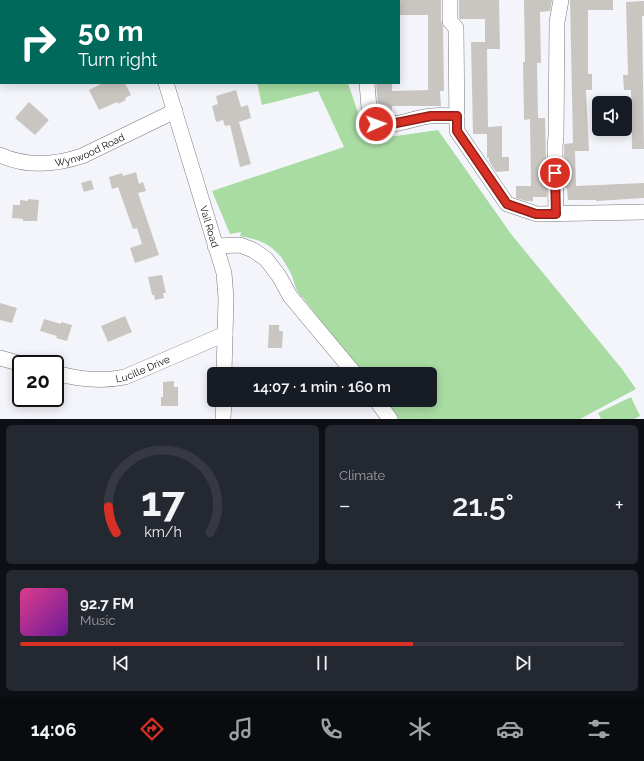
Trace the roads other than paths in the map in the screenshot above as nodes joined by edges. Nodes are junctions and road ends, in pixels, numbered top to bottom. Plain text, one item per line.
1 (450, 0) edge
2 (561, 0) edge
3 (166, 84) edge
4 (367, 84) edge
5 (175, 111) junction
6 (457, 116) junction
7 (0, 155) edge
8 (644, 212) edge
9 (556, 214) junction
10 (216, 246) junction
11 (225, 334) junction
12 (0, 358) edge
13 (12, 361) edge
14 (224, 367) edge
15 (349, 367) edge
16 (64, 375) edge
17 (224, 407) edge
18 (381, 407) edge
19 (223, 419) edge
20 (390, 419) edge

1 - 6 street
2 - 9 street
3 - 5 street, Vail Road
4 - 6 street
5 - 7 street, Wynwood Road
5 - 10 street, Vail Road
6 - 9 street
8 - 9 street
10 - 11 street, Vail Road
10 - 15 street
11 - 14 street, Vail Road
11 - 16 street, Lucille Drive
12 - 13 street
17 - 19 street
18 - 20 street

